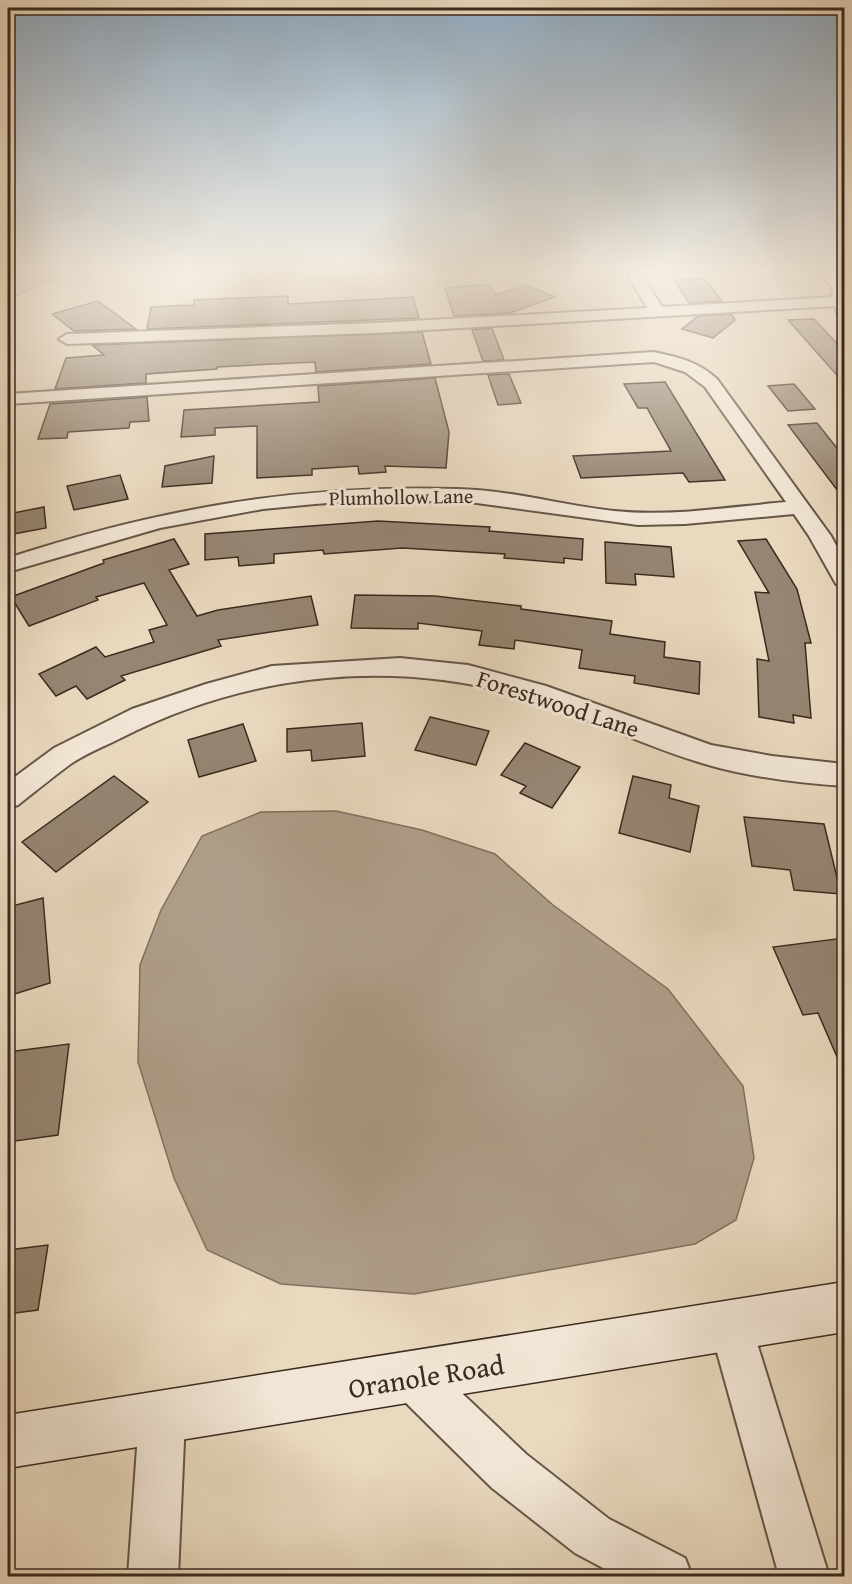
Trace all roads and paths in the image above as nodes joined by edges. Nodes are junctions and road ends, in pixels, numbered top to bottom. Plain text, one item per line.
1 (8, 399) edge
2 (801, 507) junction
3 (8, 565) edge
4 (844, 579) edge
5 (844, 775) edge
6 (8, 797) edge
7 (844, 1308) edge
8 (730, 1327) junction
9 (413, 1378) junction
10 (162, 1419) junction
11 (8, 1442) edge
12 (153, 1576) edge
13 (666, 1576) edge
14 (804, 1576) edge

1 - 2 street
2 - 3 street, Plumhollow Lane
2 - 4 street
5 - 6 street, Forestwood Lane
7 - 8 street, Oranole Road
8 - 9 street, Oranole Road
8 - 14 street
9 - 10 street, Oranole Road
9 - 13 street
10 - 11 street, Oranole Road
10 - 12 street

